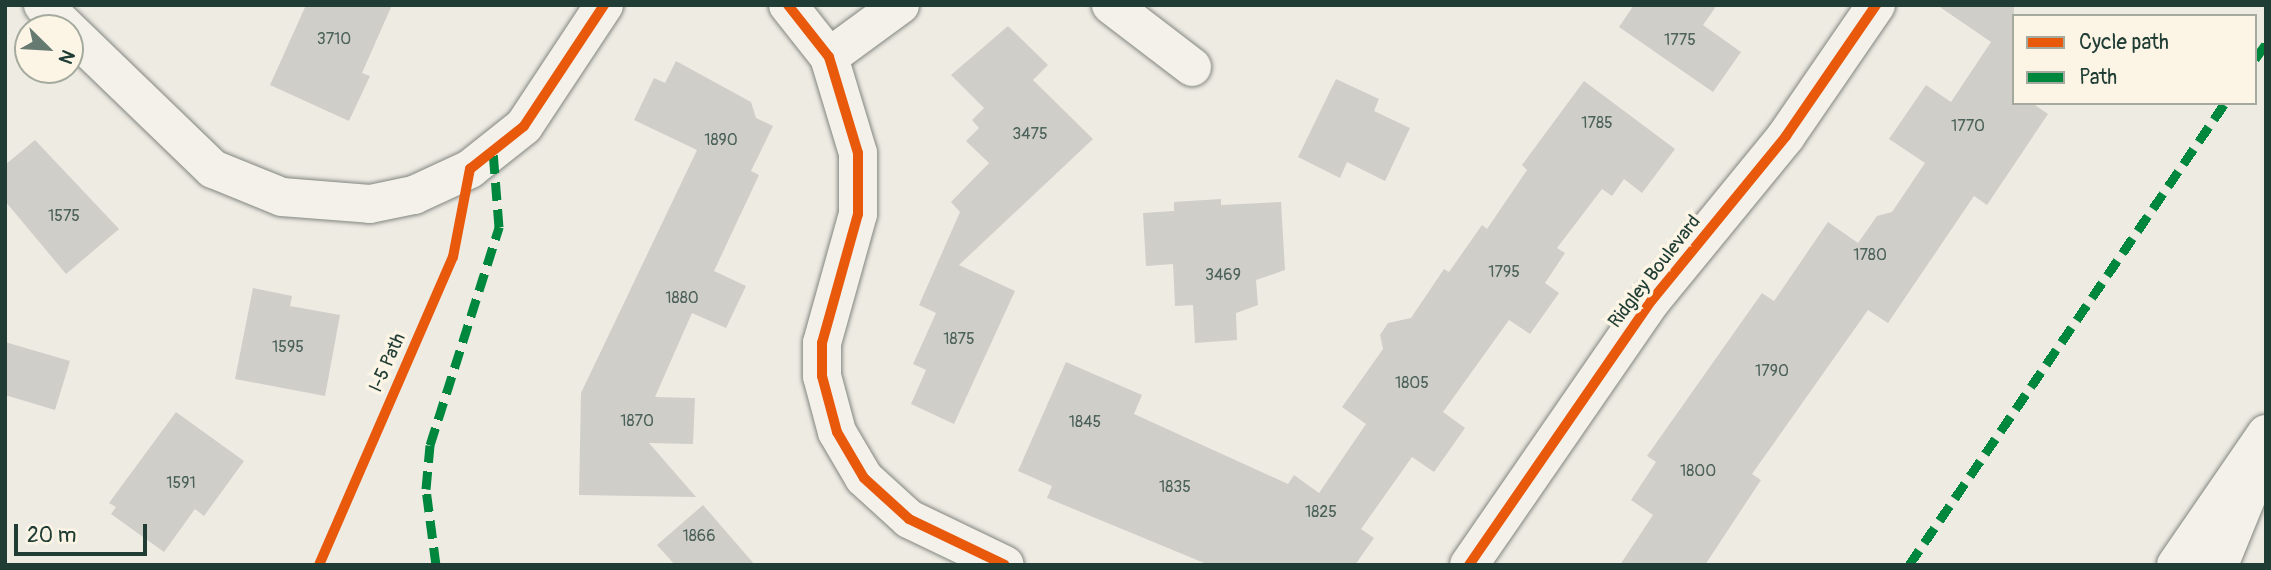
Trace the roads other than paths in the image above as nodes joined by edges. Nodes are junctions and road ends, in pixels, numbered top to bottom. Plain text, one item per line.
1 (43, 5) edge
2 (604, 5) edge
3 (788, 5) edge
4 (900, 5) edge
5 (1111, 5) edge
6 (1876, 5) edge
7 (829, 57) junction
8 (1192, 66) dead end
9 (2266, 434) edge
10 (2266, 451) edge
11 (1005, 565) edge
12 (1469, 565) edge
13 (2176, 565) edge
14 (2218, 565) edge

1 - 2 main road
3 - 7 main road
4 - 7 main road
5 - 8 main road
6 - 12 main road, Ridgley Boulevard
7 - 11 main road
9 - 13 main road
10 - 14 main road

